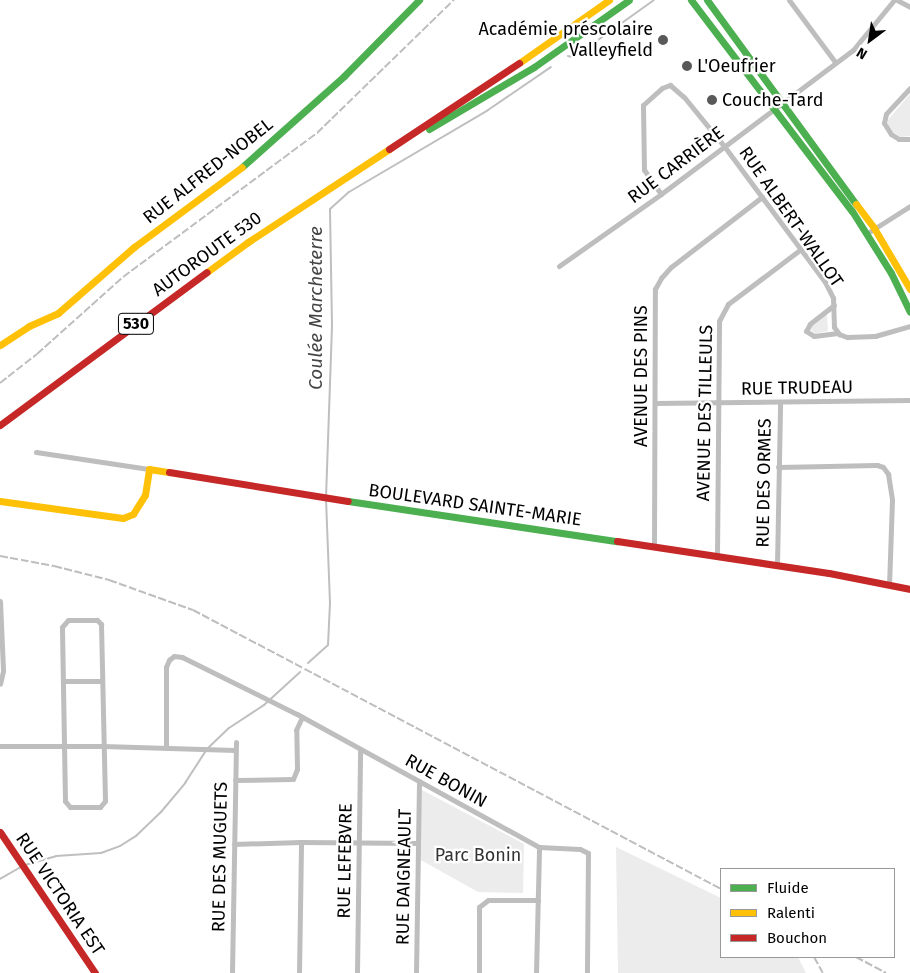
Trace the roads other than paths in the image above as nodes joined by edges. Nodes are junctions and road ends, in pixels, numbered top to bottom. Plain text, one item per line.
1 (418, 0) edge
2 (609, 0) edge
3 (629, 0) edge
4 (691, 0) edge
5 (707, 0) edge
6 (788, 0) edge
7 (895, 0) edge
8 (910, 7) edge
9 (835, 62) junction
10 (910, 88) edge
11 (783, 100) junction
12 (773, 108) junction
13 (910, 139) edge
14 (724, 146) junction
15 (363, 165) junction
16 (661, 194) junction
17 (762, 197) junction
18 (910, 206) edge
19 (874, 228) junction
20 (866, 234) junction
21 (801, 249) junction
22 (559, 266) dead end
23 (910, 289) edge
24 (834, 305) junction
25 (910, 312) edge
26 (910, 326) edge
27 (838, 333) junction
28 (0, 345) edge
29 (910, 400) edge
30 (780, 402) junction
31 (655, 403) junction
32 (718, 403) junction
33 (0, 425) edge
34 (36, 452) dead end
35 (778, 467) junction
36 (149, 469) junction
37 (0, 501) edge
38 (654, 546) junction
39 (717, 556) junction
40 (777, 565) junction
41 (888, 585) junction
42 (910, 589) edge
43 (0, 601) edge
44 (63, 681) junction
45 (102, 682) junction
46 (0, 684) edge
47 (300, 715) junction
48 (236, 742) dead end
49 (0, 746) edge
50 (64, 746) junction
51 (103, 746) junction
52 (166, 747) junction
53 (360, 749) junction
54 (236, 750) junction
55 (235, 780) junction
56 (419, 781) junction
57 (0, 832) edge
58 (301, 842) junction
59 (359, 842) junction
60 (418, 843) junction
61 (234, 844) junction
62 (539, 847) junction
63 (538, 900) junction
64 (95, 973) edge
65 (232, 973) edge
66 (299, 973) edge
67 (357, 973) edge
68 (416, 973) edge
69 (479, 973) edge
70 (536, 973) edge
71 (588, 973) edge

1 - 28 main road, RUE ALFRED-NOBEL
2 - 15 main road, AUTOROUTE 530 / 530
3 - 15 main road, AUTOROUTE 530 / 530
4 - 12 main road
5 - 11 main road
6 - 9 street
7 - 8 street
7 - 9 street, RUE CARRIÈRE
9 - 11 street, RUE CARRIÈRE
10 - 13 street
11 - 12 street, RUE CARRIÈRE
11 - 19 main road
12 - 14 street, RUE CARRIÈRE
12 - 20 main road
14 - 16 street, RUE CARRIÈRE
14 - 16 street, RUE ALBERT-WALLOT
14 - 17 street, RUE ALBERT-WALLOT
15 - 33 main road, AUTOROUTE 530 / 530
16 - 22 street, RUE CARRIÈRE
17 - 21 street, RUE ALBERT-WALLOT
17 - 31 street, AVENUE DES PINS
18 - 19 street
19 - 20 street
19 - 23 main road
20 - 25 main road
21 - 24 street, RUE ALBERT-WALLOT
21 - 32 street, AVENUE DES TILLEULS
24 - 27 street, RUE ALBERT-WALLOT
24 - 27 street, RUE ALBERT-WALLOT
26 - 27 street, RUE ALBERT-WALLOT
29 - 30 street, RUE TRUDEAU
30 - 32 street, RUE TRUDEAU
30 - 35 street, RUE DES ORMES
31 - 32 street, RUE TRUDEAU
31 - 38 street, AVENUE DES PINS
32 - 39 street, AVENUE DES TILLEULS
34 - 36 street, BOULEVARD SAINTE-MARIE
35 - 40 street, RUE DES ORMES
35 - 41 street
36 - 37 main road
36 - 38 main road, BOULEVARD SAINTE-MARIE
38 - 39 main road, BOULEVARD SAINTE-MARIE
39 - 40 main road, BOULEVARD SAINTE-MARIE
40 - 41 main road, BOULEVARD SAINTE-MARIE
41 - 42 main road, BOULEVARD SAINTE-MARIE
43 - 46 street
44 - 45 street
44 - 45 street
44 - 50 street
45 - 51 street
47 - 52 street, RUE BONIN
47 - 53 street, RUE BONIN
47 - 55 street
48 - 54 street, RUE DES MUGUETS
49 - 50 street
50 - 51 street
50 - 51 street
51 - 52 street
52 - 54 street
53 - 56 street, RUE BONIN
53 - 59 street, RUE LEFEBVRE
54 - 55 street, RUE DES MUGUETS
55 - 61 street, RUE DES MUGUETS
56 - 60 street, RUE DAIGNEAULT
56 - 62 street, RUE BONIN
57 - 64 main road, RUE VICTORIA EST
58 - 59 street
58 - 61 street
58 - 66 street
59 - 60 street
59 - 67 street, RUE LEFEBVRE
60 - 68 street, RUE DAIGNEAULT
61 - 65 street, RUE DES MUGUETS
62 - 63 street
62 - 71 street, RUE BONIN
63 - 69 street
63 - 70 street

